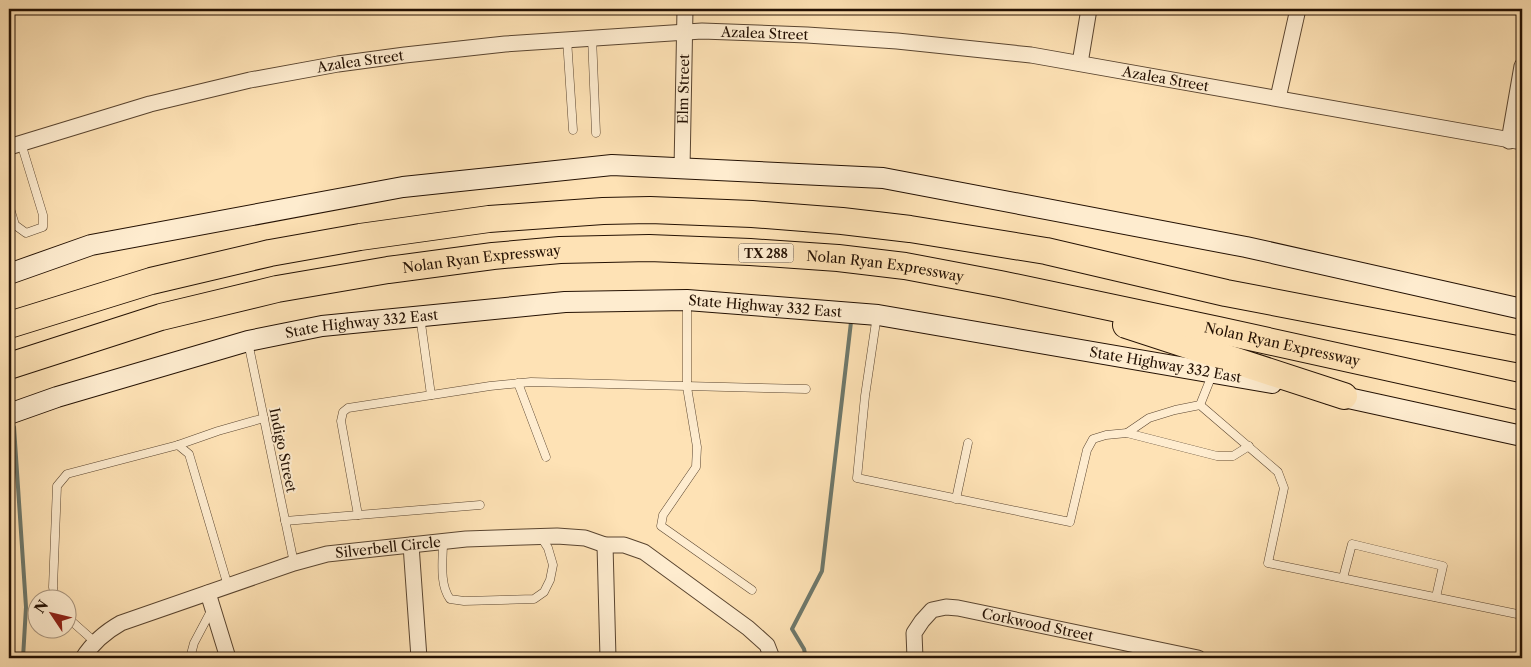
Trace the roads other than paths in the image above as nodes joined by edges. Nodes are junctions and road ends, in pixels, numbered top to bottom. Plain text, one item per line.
1 (684, 9) edge
2 (1089, 9) edge
3 (1298, 9) edge
4 (684, 31) junction
5 (592, 37) junction
6 (567, 39) junction
7 (1080, 63) junction
8 (1522, 66) edge
9 (1278, 98) junction
10 (573, 130) dead end
11 (596, 133) dead end
12 (1516, 141) edge
13 (15, 145) edge
14 (682, 169) junction
15 (9, 206) edge
16 (9, 274) edge
17 (1000, 284) junction
18 (687, 300) junction
19 (1522, 309) edge
20 (878, 315) junction
21 (420, 316) junction
22 (9, 325) edge
23 (248, 341) junction
24 (1522, 350) edge
25 (9, 366) edge
26 (1213, 372) junction
27 (518, 383) junction
28 (687, 387) junction
29 (806, 390) dead end
30 (431, 395) junction
31 (1344, 396) junction
32 (1522, 397) edge
33 (1200, 405) junction
34 (9, 414) edge
35 (264, 418) junction
36 (1128, 433) junction
37 (1522, 436) edge
38 (968, 443) dead end
39 (178, 445) junction
40 (1249, 446) junction
41 (546, 457) dead end
42 (956, 499) junction
43 (480, 505) dead end
44 (358, 515) junction
45 (285, 522) junction
46 (541, 537) junction
47 (443, 542) junction
48 (411, 545) junction
49 (605, 545) junction
50 (294, 563) junction
51 (1344, 578) junction
52 (228, 586) junction
53 (53, 590) edge
54 (752, 590) dead end
55 (208, 594) junction
56 (1436, 597) junction
57 (212, 608) junction
58 (1522, 615) edge
59 (78, 627) edge
60 (95, 642) junction
61 (84, 658) edge
62 (190, 658) edge
63 (228, 658) edge
64 (419, 658) edge
65 (608, 658) edge
66 (772, 658) edge
67 (915, 658) edge
68 (1198, 658) edge

1 - 4 street, Elm Street
2 - 7 street
3 - 9 street
4 - 5 street, Azalea Street
4 - 7 street, Azalea Street
4 - 14 street, Elm Street
5 - 6 street, Azalea Street
5 - 11 lane
6 - 10 lane
6 - 13 street, Azalea Street
7 - 9 street, Azalea Street
8 - 12 street
9 - 12 street, Azalea Street
13 - 15 lane
14 - 16 main road
14 - 19 main road
17 - 25 highway, Nolan Ryan Expressway / TX 288
17 - 31 highway
17 - 32 highway, Nolan Ryan Expressway / TX 288
18 - 20 main road, State Highway 332 East
18 - 21 main road, State Highway 332 East
18 - 28 lane
20 - 26 main road, State Highway 332 East
20 - 42 lane
21 - 23 main road, State Highway 332 East
21 - 30 lane
22 - 24 highway
23 - 34 main road, State Highway 332 East
23 - 35 lane, Indigo Street
26 - 31 main road, State Highway 332 East
26 - 33 lane
27 - 28 lane
27 - 30 lane
27 - 41 lane
28 - 29 lane
28 - 54 lane
30 - 44 lane
31 - 37 main road, State Highway 332 East
33 - 36 lane
33 - 40 lane
35 - 39 lane
35 - 45 lane, Indigo Street
36 - 40 lane
36 - 42 lane
38 - 42 lane
39 - 52 lane
39 - 53 lane
40 - 51 lane
43 - 44 lane
44 - 45 lane
45 - 50 lane, Indigo Street
46 - 47 street, Silverbell Circle
46 - 47 lane
46 - 49 street, Silverbell Circle
47 - 48 street, Silverbell Circle
48 - 50 street, Silverbell Circle
48 - 64 street
49 - 65 street
49 - 66 street, Silverbell Circle
50 - 52 street, Silverbell Circle
51 - 56 lane
51 - 56 lane
52 - 55 street, Silverbell Circle
55 - 57 street
55 - 60 street, Silverbell Circle
56 - 58 lane
57 - 62 lane
57 - 63 street
59 - 60 lane
60 - 61 street, Silverbell Circle
67 - 68 street, Corkwood Street

